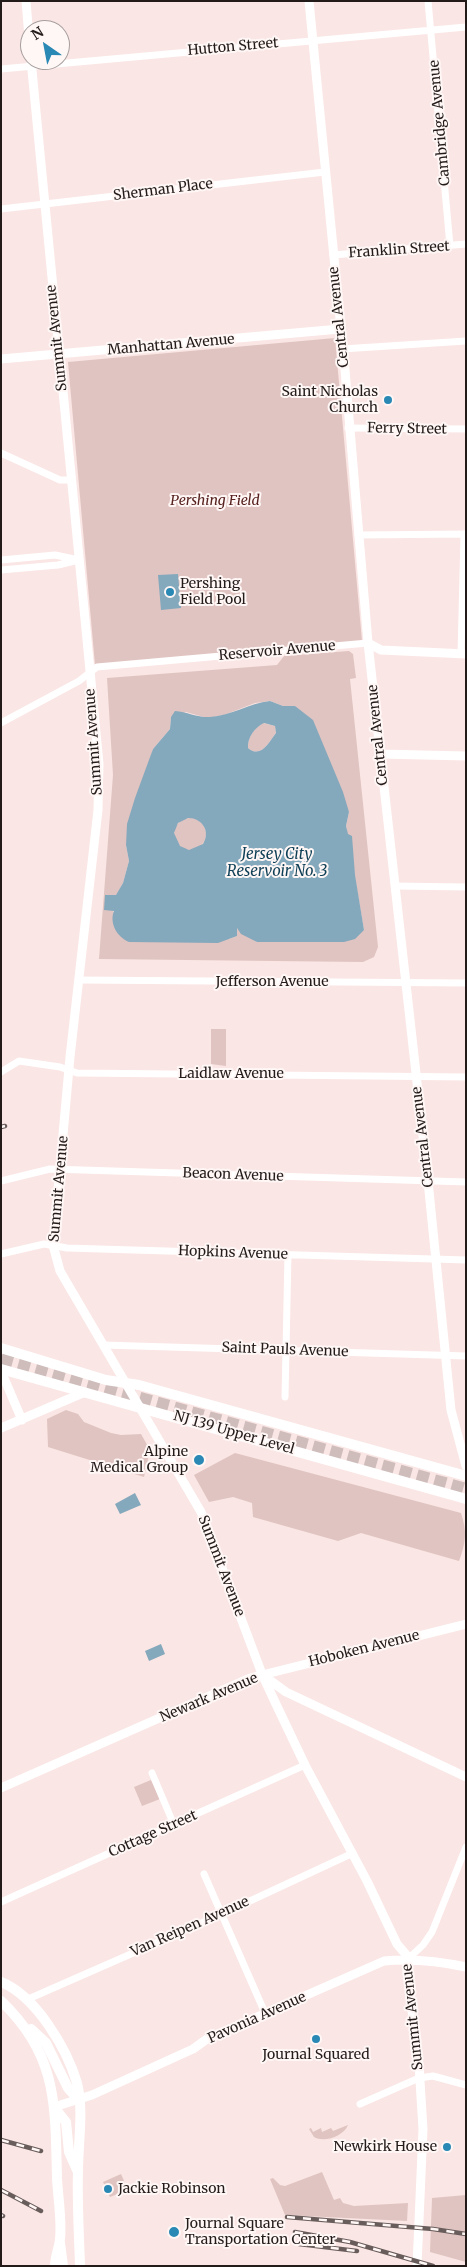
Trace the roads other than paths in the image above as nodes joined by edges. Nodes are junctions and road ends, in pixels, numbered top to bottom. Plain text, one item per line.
1 (26, 1) edge
2 (309, 1) edge
3 (428, 1) edge
4 (28, 20) edge
5 (466, 27) edge
6 (432, 30) junction
7 (313, 39) junction
8 (70, 60) edge
9 (20, 65) edge
10 (1, 69) edge
11 (32, 70) edge
12 (325, 172) junction
13 (45, 204) junction
14 (1, 209) edge
15 (466, 244) edge
16 (450, 246) junction
17 (333, 255) junction
18 (340, 329) junction
19 (466, 341) edge
20 (342, 349) junction
21 (59, 354) junction
22 (1, 359) edge
23 (348, 428) junction
24 (466, 429) edge
25 (3, 455) edge
26 (71, 480) junction
27 (465, 534) edge
28 (358, 535) junction
29 (1, 560) edge
30 (78, 560) junction
31 (1, 570) edge
32 (368, 643) junction
33 (463, 654) edge
34 (89, 673) junction
35 (1, 723) edge
36 (380, 754) junction
37 (466, 756) edge
38 (395, 886) junction
39 (466, 887) edge
40 (79, 980) junction
41 (466, 982) edge
42 (406, 983) junction
43 (69, 1070) junction
44 (1, 1072) edge
45 (416, 1075) junction
46 (466, 1077) edge
47 (60, 1170) junction
48 (1, 1181) edge
49 (428, 1181) junction
50 (466, 1182) edge
51 (53, 1245) junction
52 (1, 1254) edge
53 (288, 1255) junction
54 (435, 1259) junction
55 (466, 1260) edge
56 (103, 1345) junction
57 (1, 1348) edge
58 (287, 1349) junction
59 (445, 1355) junction
60 (466, 1356) edge
61 (1, 1370) edge
62 (125, 1382) junction
63 (85, 1392) junction
64 (285, 1397) dead end
65 (141, 1408) junction
66 (22, 1420) junction
67 (1, 1428) edge
68 (464, 1453) edge
69 (466, 1466) edge
70 (466, 1476) edge
71 (466, 1499) edge
72 (466, 1624) edge
73 (262, 1674) junction
74 (305, 1765) junction
75 (152, 1773) dead end
76 (466, 1777) edge
77 (1, 1788) edge
78 (174, 1824) junction
79 (466, 1847) edge
80 (353, 1853) junction
81 (204, 1874) dead end
82 (1, 1902) edge
83 (222, 1914) junction
84 (409, 1958) junction
85 (466, 1967) edge
86 (1, 1982) edge
87 (26, 2000) junction
88 (1, 2001) edge
89 (266, 2013) junction
90 (19, 2018) junction
91 (420, 2078) junction
92 (466, 2085) edge
93 (79, 2100) junction
94 (360, 2104) dead end
95 (54, 2107) junction
96 (78, 2171) junction
97 (60, 2239) junction
98 (55, 2266) edge
99 (63, 2266) edge
100 (80, 2266) edge
101 (417, 2266) edge

1 - 4 main road
2 - 7 main road, Central Avenue
3 - 6 street, Cambridge Avenue
5 - 6 street, Hutton Street
6 - 7 street, Hutton Street
6 - 16 street, Cambridge Avenue
7 - 8 street, Hutton Street
7 - 12 main road, Central Avenue
9 - 10 street, Hutton Street
11 - 13 main road, Summit Avenue
12 - 13 street, Sherman Place
12 - 17 main road, Central Avenue
13 - 14 street, Sherman Place
13 - 21 main road, Summit Avenue
15 - 16 street, Franklin Street
16 - 17 street, Franklin Street
17 - 18 main road, Central Avenue
18 - 20 main road, Central Avenue
18 - 21 main road, Manhattan Avenue
19 - 20 street
20 - 23 main road, Central Avenue
21 - 22 main road, Manhattan Avenue
21 - 26 main road, Summit Avenue
23 - 24 street, Ferry Street
23 - 28 main road, Central Avenue
25 - 26 street
26 - 30 main road, Summit Avenue
27 - 28 street
27 - 33 street
28 - 32 main road, Central Avenue
29 - 30 street
30 - 31 street
30 - 34 main road, Summit Avenue
32 - 33 main road, Reservoir Avenue
32 - 34 street, Reservoir Avenue
32 - 36 main road, Central Avenue
34 - 35 street, Reservoir Avenue
34 - 40 main road, Summit Avenue
36 - 37 main road
36 - 38 main road, Central Avenue
38 - 39 street
38 - 42 main road, Central Avenue
40 - 42 street, Jefferson Avenue
40 - 43 main road, Summit Avenue
41 - 42 street, Jefferson Avenue
42 - 45 main road, Central Avenue
43 - 44 street, Laidlaw Avenue
43 - 45 street, Laidlaw Avenue
43 - 47 main road, Summit Avenue
45 - 46 street, Laidlaw Avenue
45 - 49 main road, Central Avenue
47 - 48 street, Beacon Avenue
47 - 49 street, Beacon Avenue
47 - 51 main road, Summit Avenue
49 - 50 street, Beacon Avenue
49 - 54 main road, Central Avenue
51 - 52 street, Hopkins Avenue
51 - 53 street, Hopkins Avenue
51 - 56 main road, Summit Avenue
53 - 54 street, Hopkins Avenue
53 - 58 street
54 - 55 street, Hopkins Avenue
54 - 59 main road, Central Avenue
56 - 58 street, Saint Pauls Avenue
56 - 62 main road, Summit Avenue
57 - 62 main road, NJ 139 Upper Level
58 - 59 street, Saint Pauls Avenue
58 - 64 street
59 - 60 street, Saint Pauls Avenue
59 - 68 main road, Central Avenue
61 - 63 main road, NJ 139 Upper Level
61 - 66 main road
62 - 65 main road, Summit Avenue
62 - 70 main road, NJ 139 Upper Level
63 - 65 main road, NJ 139 Upper Level
63 - 66 main road
65 - 71 main road, NJ 139 Upper Level
65 - 73 main road, Summit Avenue
66 - 67 main road
68 - 69 main road, Central Avenue
72 - 73 main road, Hoboken Avenue
73 - 74 main road, Summit Avenue
73 - 76 main road, Newark Avenue
73 - 77 main road, Newark Avenue
74 - 78 street, Cottage Street
74 - 80 main road, Summit Avenue
75 - 78 street
78 - 82 street, Cottage Street
79 - 84 street
80 - 83 street, Van Reipen Avenue
80 - 84 main road, Summit Avenue
81 - 83 street
83 - 87 street, Van Reipen Avenue
83 - 89 street
84 - 85 main road, Pavonia Avenue
84 - 89 main road, Pavonia Avenue
84 - 91 main road, Summit Avenue
86 - 87 main road
87 - 93 main road
88 - 90 main road
89 - 93 main road, Pavonia Avenue
90 - 93 main road
90 - 95 main road
91 - 92 street
91 - 94 street
91 - 101 main road, Summit Avenue
93 - 95 main road, Pavonia Avenue
93 - 96 main road
95 - 96 main road
95 - 97 main road
96 - 100 main road
97 - 98 main road
97 - 99 main road

